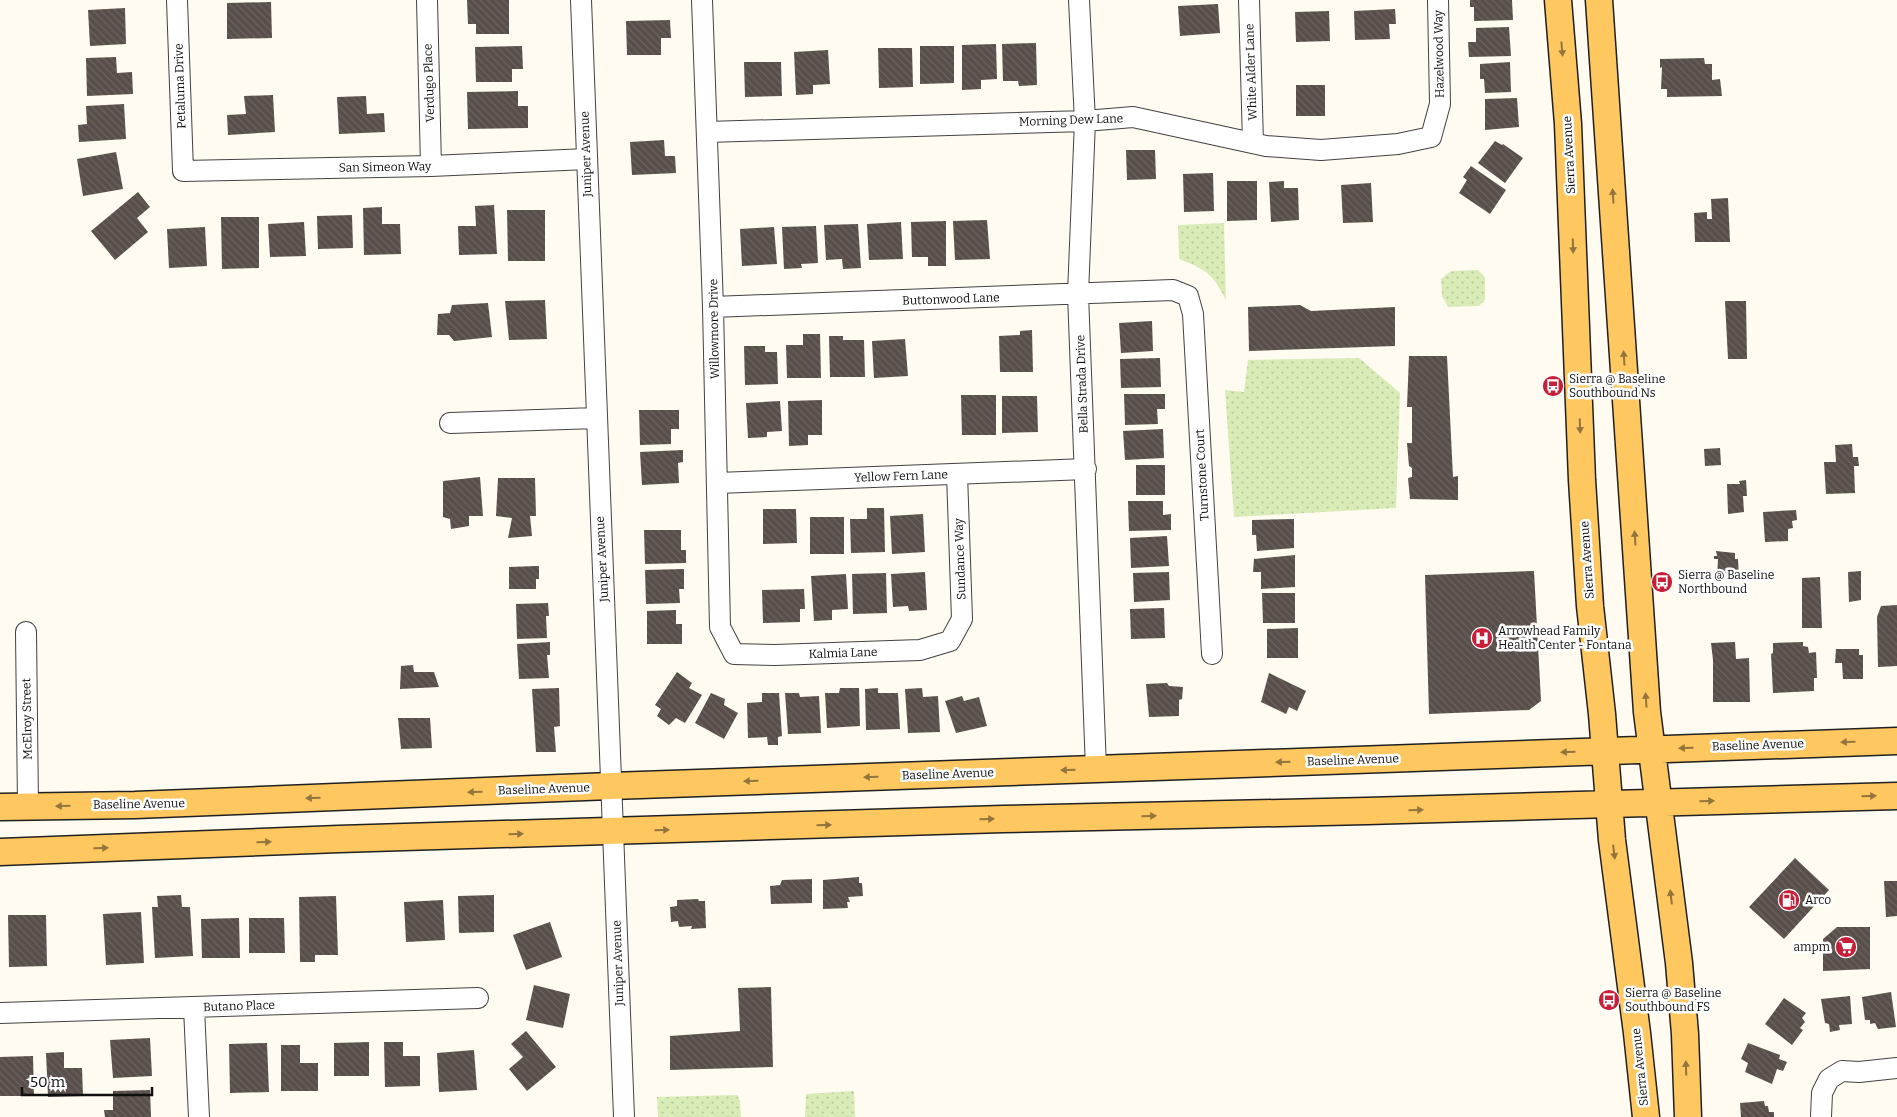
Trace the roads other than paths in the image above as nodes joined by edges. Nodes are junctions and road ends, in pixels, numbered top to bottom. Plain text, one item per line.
1 (177, 0) edge
2 (426, 0) edge
3 (581, 0) edge
4 (702, 0) edge
5 (1079, 0) edge
6 (1250, 0) edge
7 (1438, 0) edge
8 (1558, 0) edge
9 (1599, 0) edge
10 (1085, 121) junction
11 (707, 132) junction
12 (1431, 137) joint
13 (1253, 143) junction
14 (587, 159) junction
15 (431, 166) junction
16 (182, 171) joint
17 (1078, 294) junction
18 (1188, 296) joint
19 (713, 307) junction
20 (596, 418) junction
21 (450, 423) dead end
22 (1086, 469) junction
23 (957, 474) junction
24 (717, 483) junction
25 (26, 632) dead end
26 (950, 641) joint
27 (734, 654) joint
28 (1212, 654) dead end
29 (1897, 741) edge
30 (1652, 748) junction
31 (1605, 750) junction
32 (1096, 769) junction
33 (611, 786) junction
34 (1897, 796) edge
35 (1658, 802) junction
36 (1610, 803) junction
37 (28, 806) junction
38 (0, 807) edge
39 (613, 832) junction
40 (0, 852) edge
41 (478, 998) dead end
42 (194, 1008) junction
43 (0, 1013) edge
44 (1897, 1068) edge
45 (199, 1117) edge
46 (624, 1117) edge
47 (1646, 1117) edge
48 (1688, 1117) edge
49 (1821, 1117) edge

1 - 16 street, Petaluma Drive
2 - 15 street, Verdugo Place
3 - 14 street, Juniper Avenue
4 - 11 street, Willowmore Drive
5 - 10 street, Bella Strada Drive
6 - 13 street, White Alder Lane
7 - 12 street, Hazelwood Way
8 -> 31 main road, Sierra Avenue
30 -> 9 main road
10 - 11 street, Morning Dew Lane
10 - 13 street, Morning Dew Lane
10 - 17 street, Bella Strada Drive
11 - 19 street, Willowmore Drive
12 - 13 street, Morning Dew Lane
14 - 15 street, San Simeon Way
14 - 20 street, Juniper Avenue
15 - 16 street, San Simeon Way
17 - 18 street, Buttonwood Lane
17 - 19 street, Buttonwood Lane
17 - 22 street, Bella Strada Drive
18 - 28 street, Turnstone Court
19 - 24 street, Willowmore Drive
20 - 21 street
20 - 33 street, Juniper Avenue
22 - 23 street, Yellow Fern Lane
22 - 32 street, Bella Strada Drive
23 - 24 street, Yellow Fern Lane
23 - 26 street, Sundance Way
24 - 27 street, Willowmore Drive
25 - 37 street, McElroy Street
26 - 27 street, Kalmia Lane
29 -> 30 main road, Baseline Avenue
30 - 31 main road, Baseline Avenue
30 - 35 main road
31 -> 32 main road, Baseline Avenue
31 - 36 main road, Sierra Avenue
32 -> 33 main road, Baseline Avenue
33 -> 37 main road, Baseline Avenue
33 - 39 street, Juniper Avenue
35 -> 34 main road
35 - 36 main road
48 -> 35 main road
39 -> 36 main road
36 -> 47 main road, Sierra Avenue
37 - 38 main road, Baseline Avenue
40 -> 39 main road
39 - 46 street, Juniper Avenue
41 - 42 street, Butano Place
42 - 43 street, Butano Place
42 - 45 street
44 - 49 street

